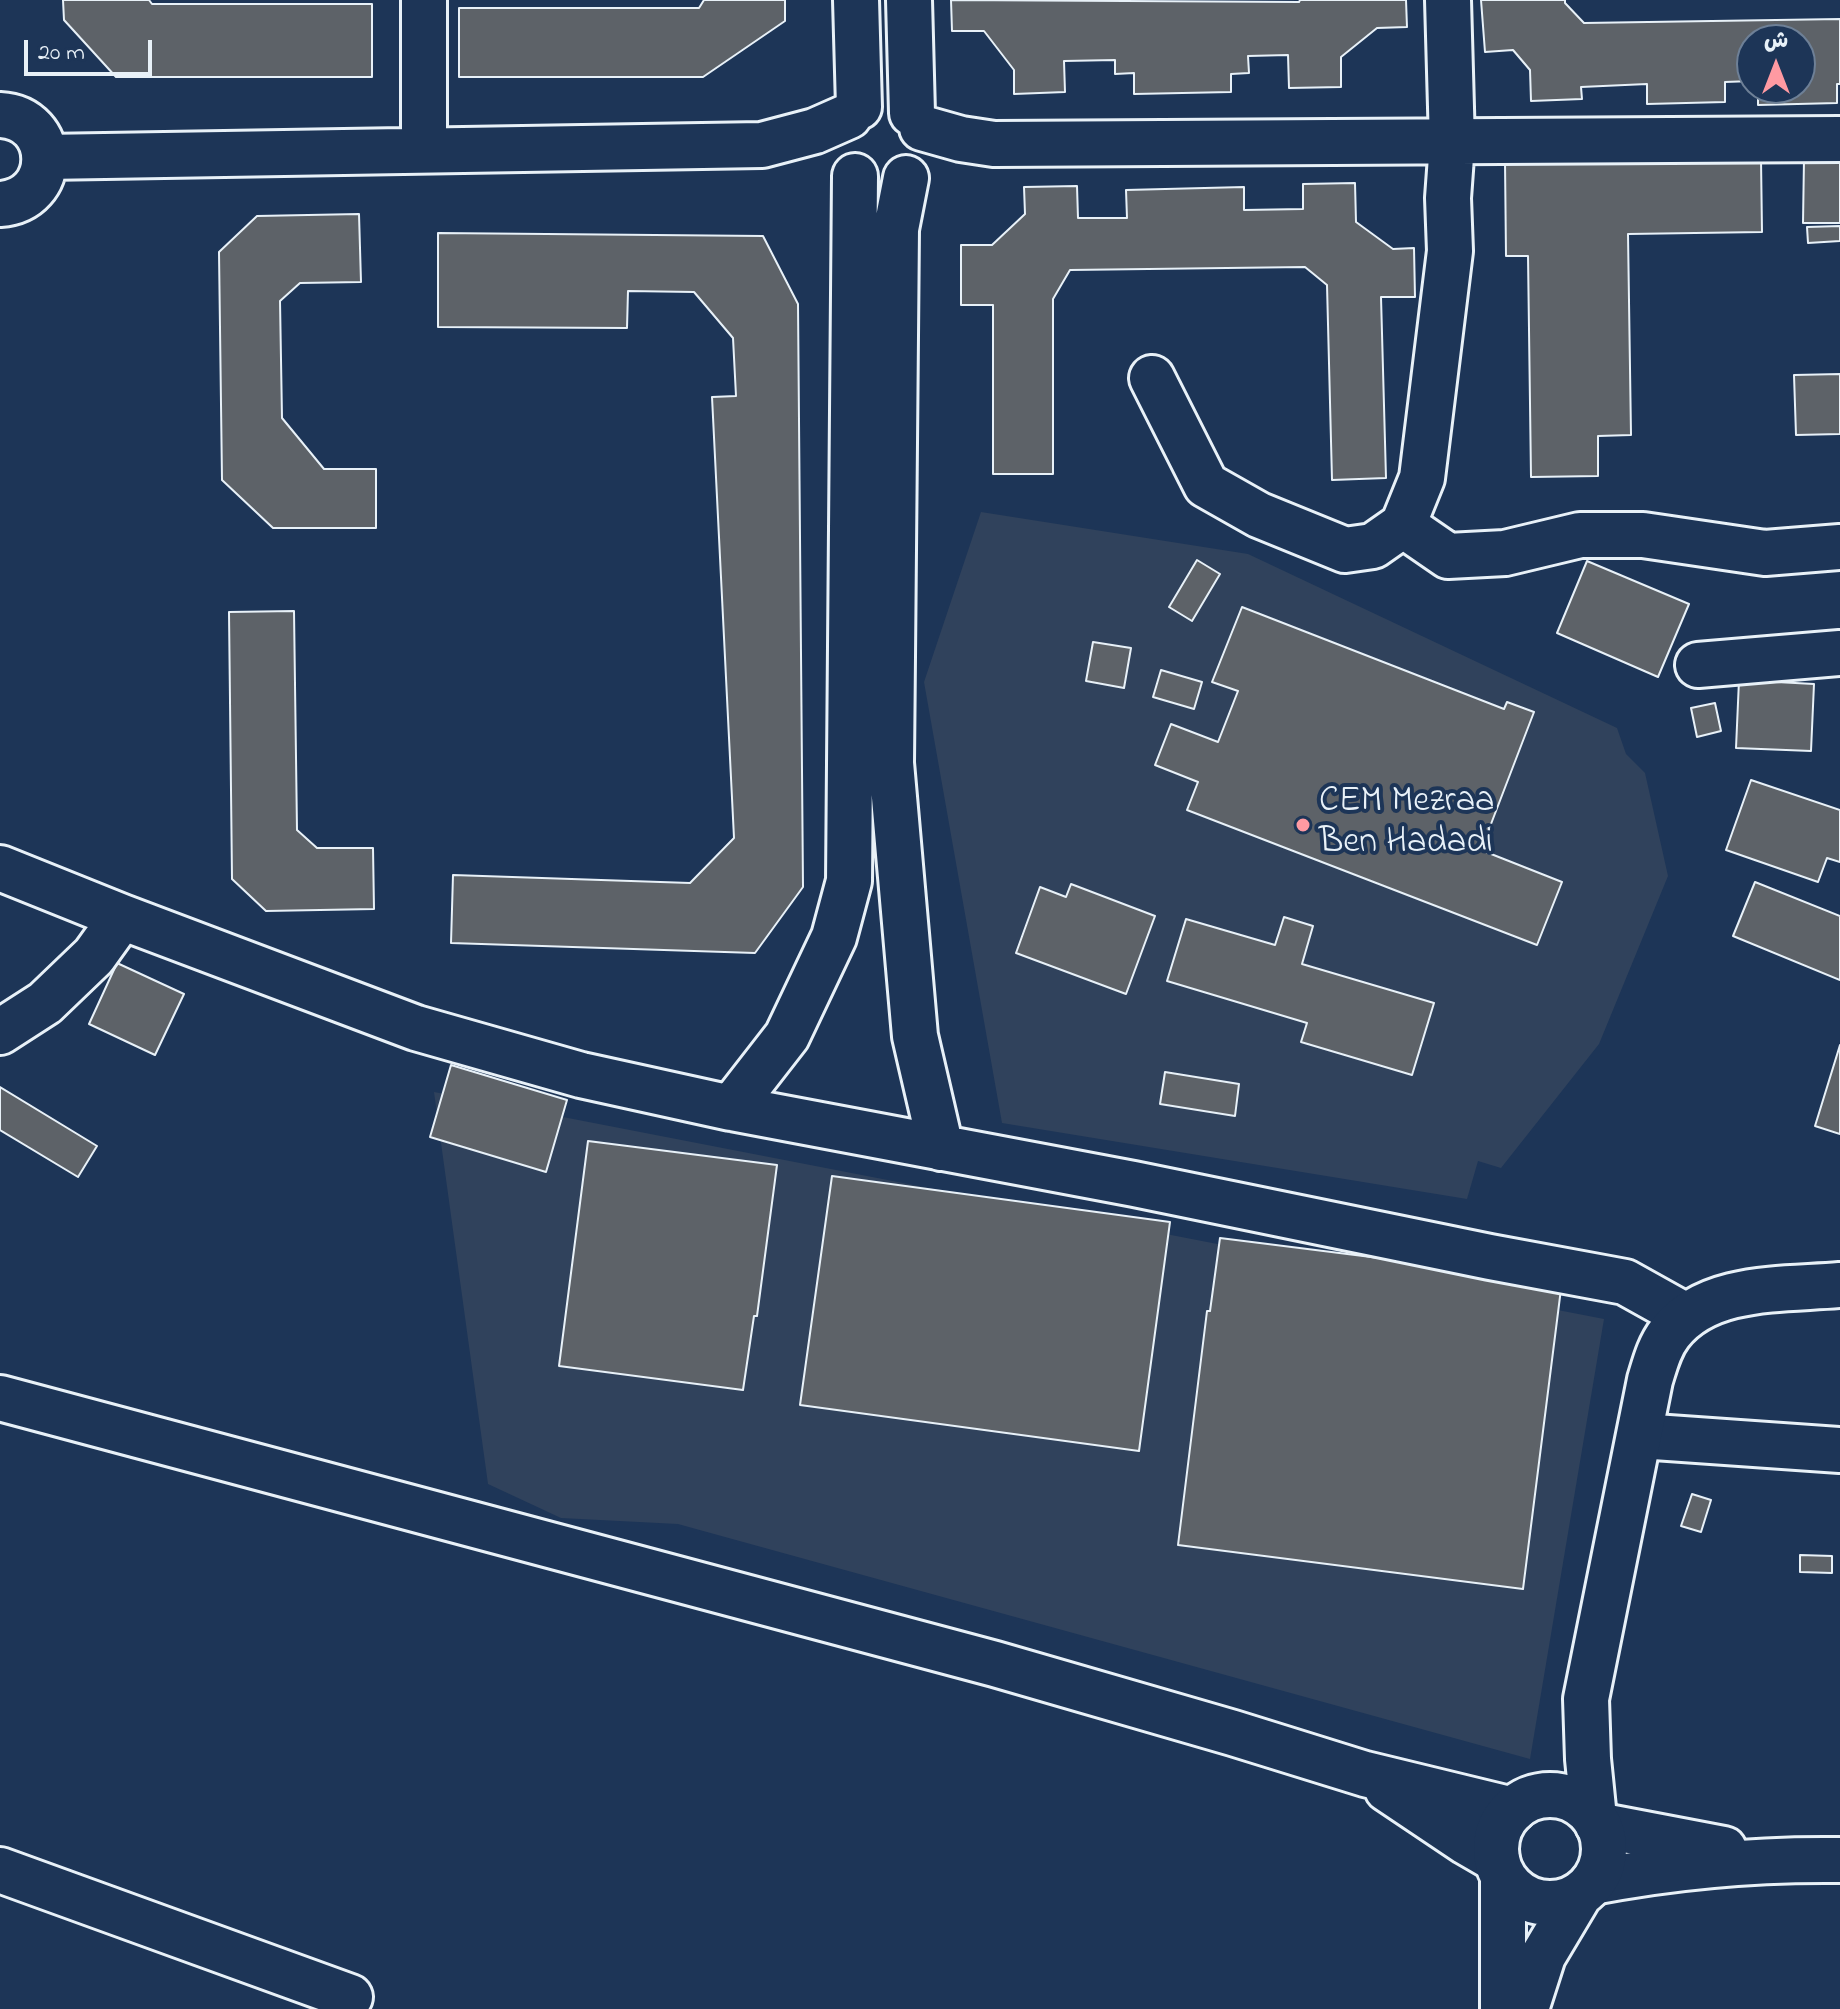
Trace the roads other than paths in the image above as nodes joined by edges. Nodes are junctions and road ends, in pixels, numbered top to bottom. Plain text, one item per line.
1 (424, 0) edge
2 (856, 0) edge
3 (909, 0) edge
4 (1448, 0) edge
5 (854, 112) junction
6 (0, 115) edge
7 (1840, 139) edge
8 (1452, 143) junction
9 (762, 145) junction
10 (914, 147) junction
11 (424, 150) junction
12 (45, 157) junction
13 (850, 170) junction
14 (0, 204) edge
15 (1152, 378) dead end
16 (1403, 525) junction
17 (1840, 547) edge
18 (1840, 653) edge
19 (1698, 665) dead end
20 (0, 868) edge
21 (122, 917) junction
22 (0, 1032) edge
23 (731, 1108) junction
24 (941, 1148) junction
25 (1840, 1285) edge
26 (1686, 1316) junction
27 (0, 1398) edge
28 (1640, 1436) junction
29 (1840, 1450) edge
30 (1586, 1699) junction
31 (1365, 1774) junction
32 (1520, 1805) junction
33 (1596, 1822) junction
34 (1786, 1859) junction
35 (1840, 1860) edge
36 (1500, 1868) junction
37 (0, 1870) edge
38 (1587, 1888) junction
39 (350, 1997) dead end
40 (1503, 2009) edge
41 (1526, 2009) edge

1 - 11 street
2 - 5 street
3 - 10 street
4 - 8 street
5 - 9 street
5 - 10 street
5 - 13 street
6 - 12 street
7 - 8 street
8 - 10 street
8 - 16 street
9 - 11 street
9 - 13 street
10 - 13 street
10 - 24 street
11 - 12 street
12 - 14 street
13 - 23 street
15 - 16 street
16 - 17 street
18 - 19 street
20 - 21 street
21 - 22 street
21 - 23 street
23 - 24 street
24 - 26 street
25 - 26 street
26 - 28 street
27 - 31 street
28 - 29 street
28 - 30 street
30 - 32 street
30 - 33 street
31 - 32 street
31 - 36 street
32 - 33 street
32 - 36 street
33 - 34 street
33 - 38 street
34 - 35 street
34 - 38 street
36 - 38 street
36 - 40 street
37 - 39 street
38 - 41 street

